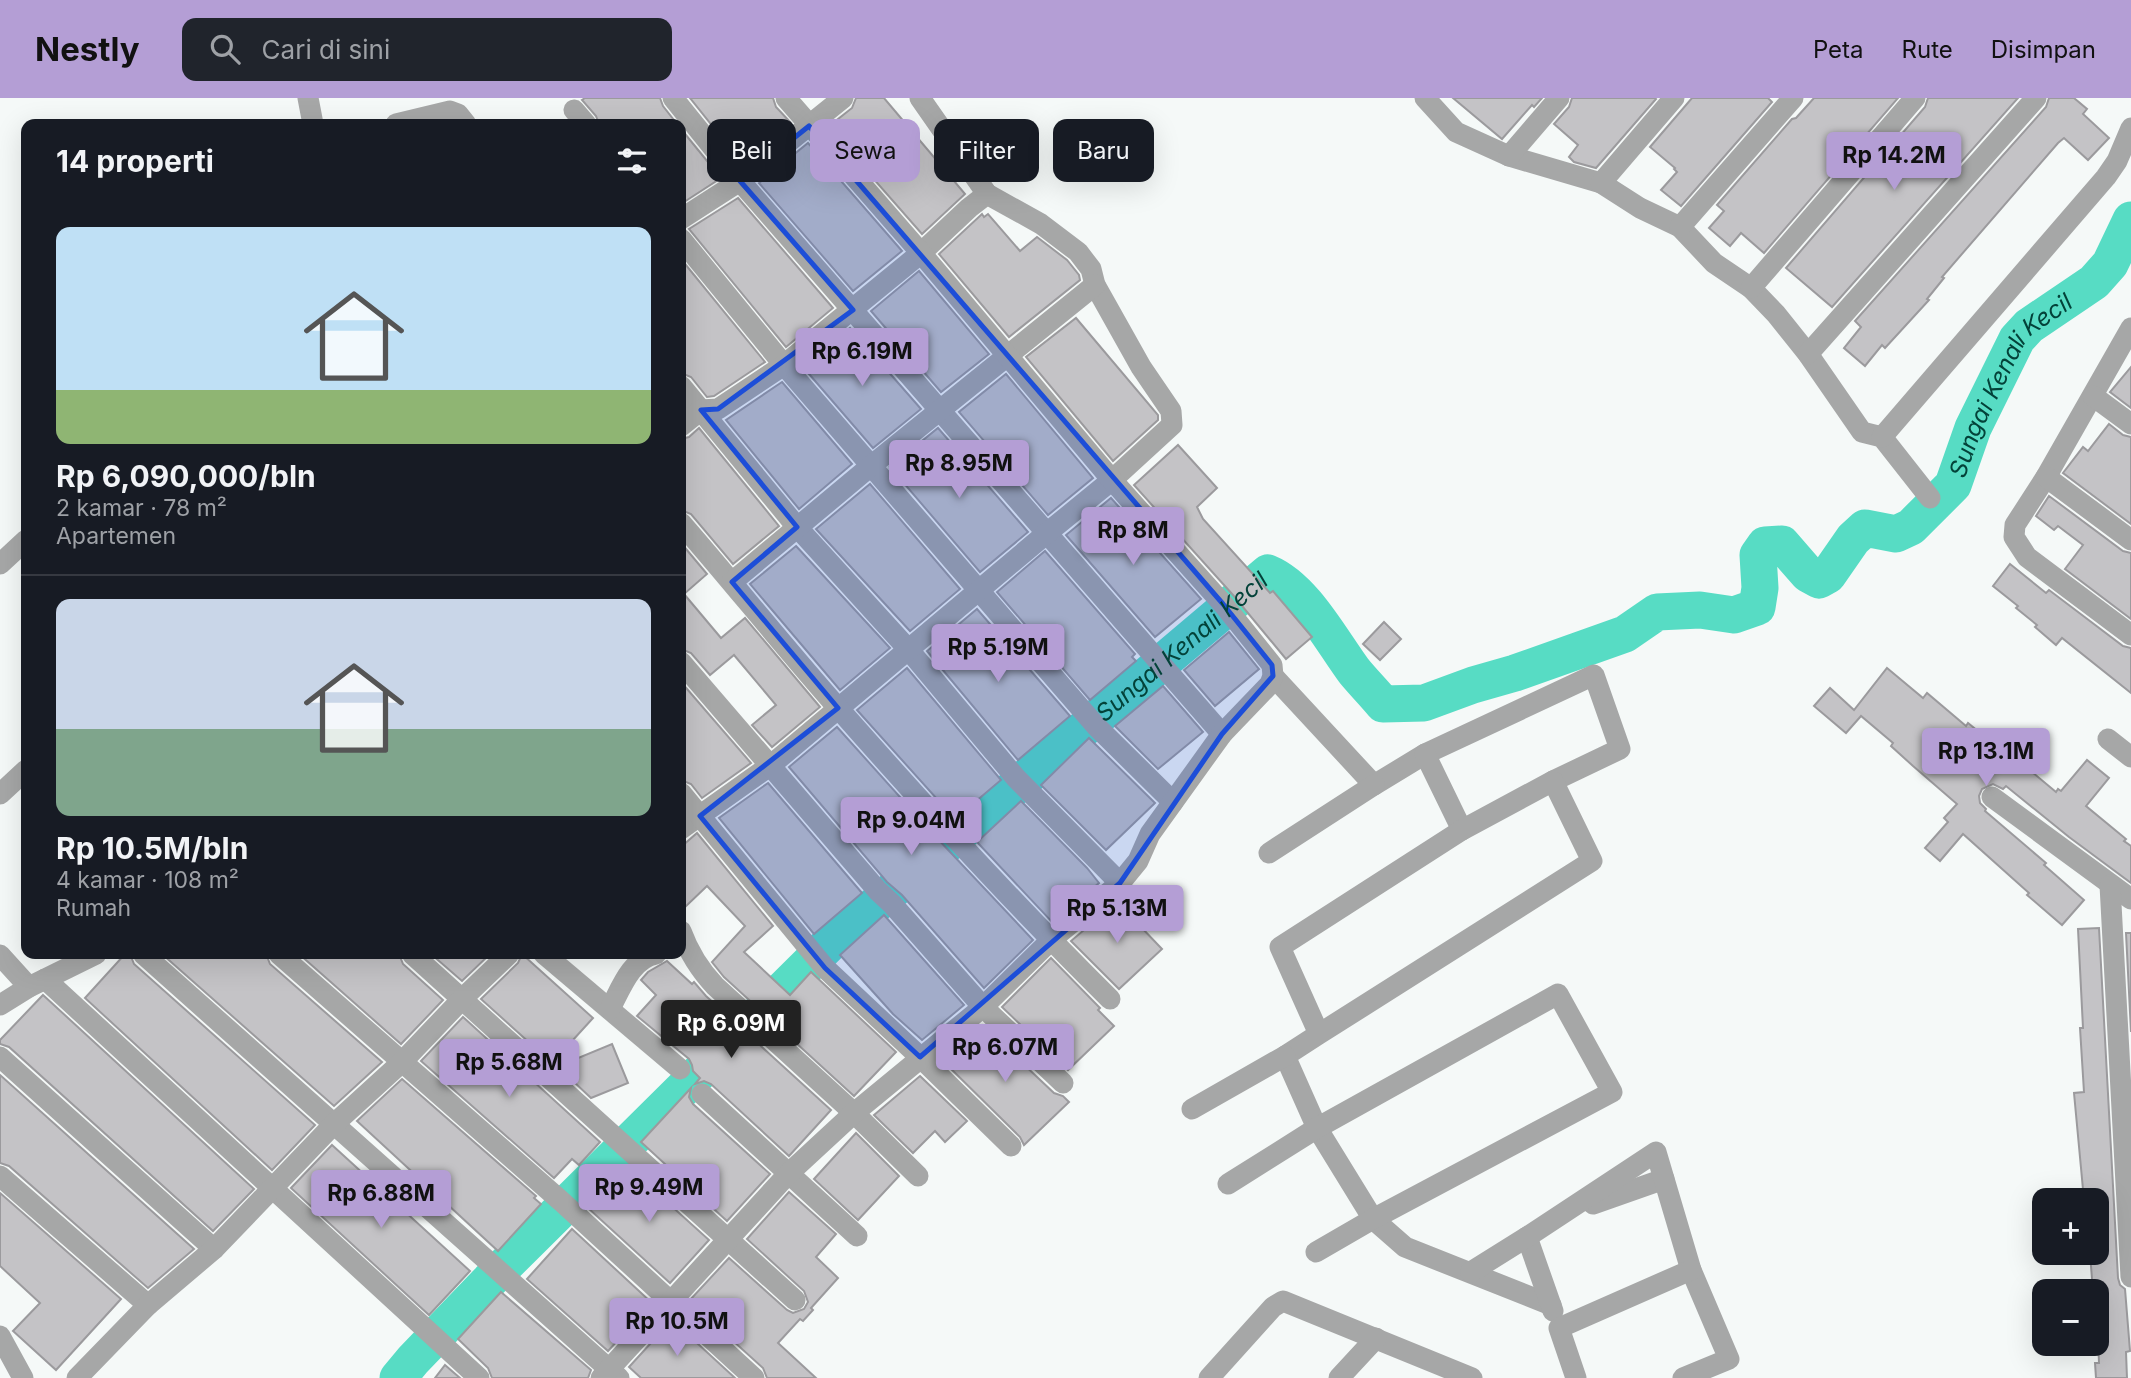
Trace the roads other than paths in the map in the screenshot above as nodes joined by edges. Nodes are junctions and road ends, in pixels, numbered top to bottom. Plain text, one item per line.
1 (308, 98) edge
2 (673, 98) edge
3 (786, 98) edge
4 (843, 98) edge
5 (920, 98) edge
6 (1559, 98) edge
7 (1674, 98) edge
8 (1793, 98) edge
9 (1915, 98) edge
10 (2036, 98) edge
11 (1428, 99) edge
12 (312, 119) edge
13 (417, 119) edge
14 (462, 119) edge
15 (809, 126) junction
16 (2131, 128) edge
17 (796, 136) edge
18 (707, 140) edge
19 (1510, 156) junction
20 (738, 182) edge
21 (741, 182) edge
22 (1601, 183) junction
23 (987, 194) junction
24 (686, 216) edge
25 (1680, 228) junction
26 (686, 245) edge
27 (921, 253) junction
28 (1095, 285) junction
29 (1751, 288) junction
30 (853, 310) junction
31 (2131, 328) edge
32 (1808, 354) junction
33 (1007, 355) junction
34 (784, 365) junction
35 (686, 392) edge
36 (2093, 396) junction
37 (701, 410) junction
38 (940, 410) junction
39 (686, 422) edge
40 (2131, 424) edge
41 (1882, 437) junction
42 (872, 465) junction
43 (2046, 478) junction
44 (1112, 480) junction
45 (1930, 498) dead end
46 (797, 527) junction
47 (686, 529) edge
48 (1047, 533) junction
49 (2131, 540) edge
50 (21, 545) edge
51 (0, 565) edge
52 (732, 582) junction
53 (979, 590) junction
54 (2131, 635) edge
55 (908, 649) junction
56 (686, 668) edge
57 (1273, 676) junction
58 (838, 708) junction
59 (1222, 734) junction
60 (2108, 739) dead end
61 (1425, 754) junction
62 (2131, 757) edge
63 (771, 765) junction
64 (21, 775) edge
65 (1553, 780) junction
66 (1374, 785) junction
67 (0, 794) edge
68 (1992, 797) dead end
69 (686, 799) edge
70 (1173, 802) junction
71 (700, 816) junction
72 (686, 826) edge
73 (1462, 830) junction
74 (1269, 853) dead end
75 (1120, 883) junction
76 (2110, 885) junction
77 (2131, 899) edge
78 (1051, 940) junction
79 (686, 952) edge
80 (0, 955) edge
81 (86, 959) edge
82 (149, 959) edge
83 (285, 959) edge
84 (418, 959) edge
85 (504, 959) edge
86 (550, 959) edge
87 (642, 959) edge
88 (37, 983) junction
89 (463, 998) junction
90 (1110, 999) dead end
91 (0, 1005) edge
92 (983, 1007) junction
93 (610, 1009) junction
94 (1319, 1034) junction
95 (1285, 1056) junction
96 (0, 1057) edge
97 (920, 1057) junction
98 (402, 1062) junction
99 (680, 1069) dead end
100 (1063, 1083) dead end
101 (702, 1094) dead end
102 (1192, 1110) dead end
103 (854, 1113) junction
104 (334, 1124) junction
105 (1317, 1128) junction
106 (1011, 1146) dead end
107 (788, 1174) junction
108 (918, 1175) dead end
109 (0, 1176) edge
110 (1228, 1184) dead end
111 (274, 1188) junction
112 (1373, 1219) junction
113 (858, 1236) dead end
114 (1527, 1237) junction
115 (729, 1241) junction
116 (214, 1249) junction
117 (1316, 1252) dead end
118 (1691, 1270) junction
119 (1471, 1272) junction
120 (2131, 1276) edge
121 (795, 1300) dead end
122 (671, 1301) junction
123 (148, 1305) junction
124 (1551, 1305) junction
125 (1559, 1328) junction
126 (0, 1336) edge
127 (1376, 1338) junction
128 (610, 1375) edge
129 (1469, 1377) edge
130 (23, 1378) edge
131 (77, 1378) edge
132 (479, 1378) edge
133 (754, 1378) edge
134 (1209, 1378) edge
135 (1339, 1378) edge
136 (1576, 1378) edge
137 (1684, 1378) edge

1 - 12 street
2 - 18 street
3 - 15 street
4 - 15 street
5 - 23 street
6 - 19 street
7 - 22 street
8 - 25 street
9 - 29 street
10 - 32 street
11 - 19 street
13 - 14 street
15 - 17 street
15 - 27 street
16 - 41 street
19 - 22 street
20 - 24 street
21 - 30 street
22 - 25 street
23 - 27 street
23 - 28 street
25 - 29 street
26 - 34 street
27 - 30 street
27 - 33 street
28 - 33 street
28 - 44 street
29 - 32 street
30 - 34 street
30 - 38 street
31 - 36 street
32 - 41 street
33 - 38 street
33 - 44 street
34 - 37 street
34 - 42 street
35 - 37 street
36 - 40 street
36 - 43 street
37 - 39 street
37 - 46 street
38 - 42 street
38 - 48 street
41 - 45 street
42 - 46 street
42 - 53 street
43 - 49 street
43 - 54 street
44 - 48 street
44 - 57 street
46 - 52 street
46 - 55 street
47 - 52 street
48 - 53 street
48 - 59 street
50 - 51 street
52 - 58 street
53 - 55 street
53 - 70 street
55 - 58 street
55 - 75 street
56 - 63 street
57 - 59 street
57 - 66 street
58 - 63 street
58 - 78 street
59 - 70 street
60 - 62 street
61 - 65 street
61 - 66 street
61 - 73 street
63 - 71 street
63 - 92 street
64 - 67 street
65 - 73 street
65 - 94 street
66 - 74 street
68 - 76 street
69 - 71 street
70 - 75 street
71 - 72 street
71 - 97 street
73 - 94 street
75 - 78 street
76 - 77 street
76 - 120 street
78 - 90 street
78 - 92 street
79 - 103 street
80 - 88 street
81 - 88 street
82 - 104 street
83 - 98 street
84 - 89 street
85 - 89 street
86 - 93 street
87 - 93 street
88 - 91 street
88 - 111 street
89 - 98 street
89 - 115 street
92 - 97 street
92 - 100 street
93 - 99 street
94 - 95 street
95 - 102 street
95 - 105 street
96 - 116 street
97 - 103 street
97 - 106 street
98 - 104 street
98 - 122 street
101 - 107 street
103 - 107 street
103 - 108 street
104 - 111 street
104 - 128 street
105 - 110 street
105 - 112 street
105 - 112 street
107 - 113 street
107 - 115 street
109 - 123 street
111 - 116 street
111 - 132 street
112 - 117 street
112 - 119 street
114 - 118 street
114 - 119 street
114 - 124 street
115 - 121 street
115 - 122 street
116 - 123 street
118 - 125 street
118 - 137 street
119 - 124 street
122 - 128 street
122 - 133 street
123 - 131 street
124 - 125 street
125 - 136 street
126 - 130 street
127 - 129 street
127 - 134 street
127 - 135 street

